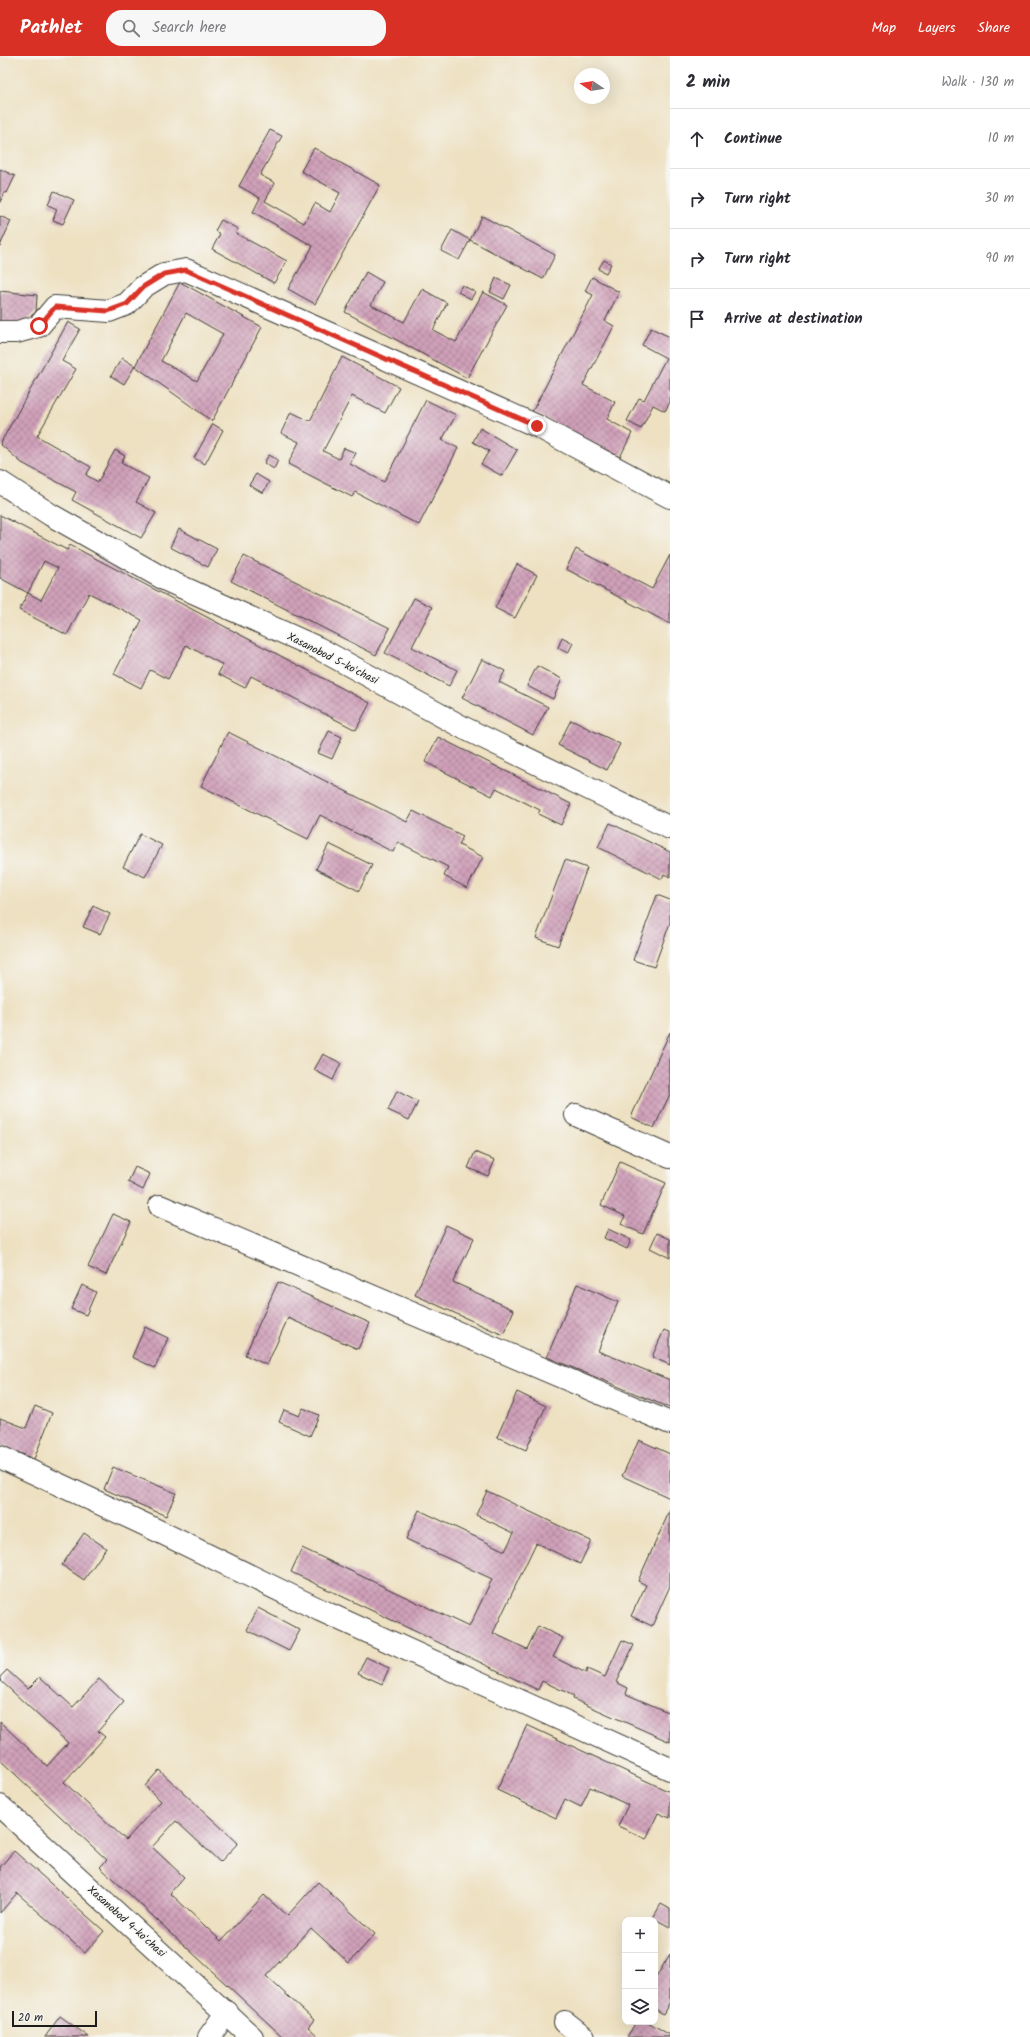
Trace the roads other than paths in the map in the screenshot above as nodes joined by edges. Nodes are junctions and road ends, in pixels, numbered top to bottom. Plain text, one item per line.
1 (0, 332) edge
2 (0, 482) edge
3 (670, 497) edge
4 (670, 828) edge
5 (576, 1115) dead end
6 (670, 1157) edge
7 (160, 1206) dead end
8 (670, 1422) edge
9 (0, 1457) edge
10 (670, 1769) edge
11 (1, 1810) edge
12 (227, 2012) junction
13 (564, 2022) dead end
14 (209, 2037) edge
15 (252, 2037) edge
16 (584, 2037) edge

1 - 3 street
2 - 4 street, Xasanobod 5-koʻchasi
5 - 6 street
7 - 8 street
9 - 10 street
11 - 12 street, Xasanobod 4-koʻchasi
12 - 14 street
12 - 15 street, Xasanobod 4-koʻchasi
13 - 16 street

